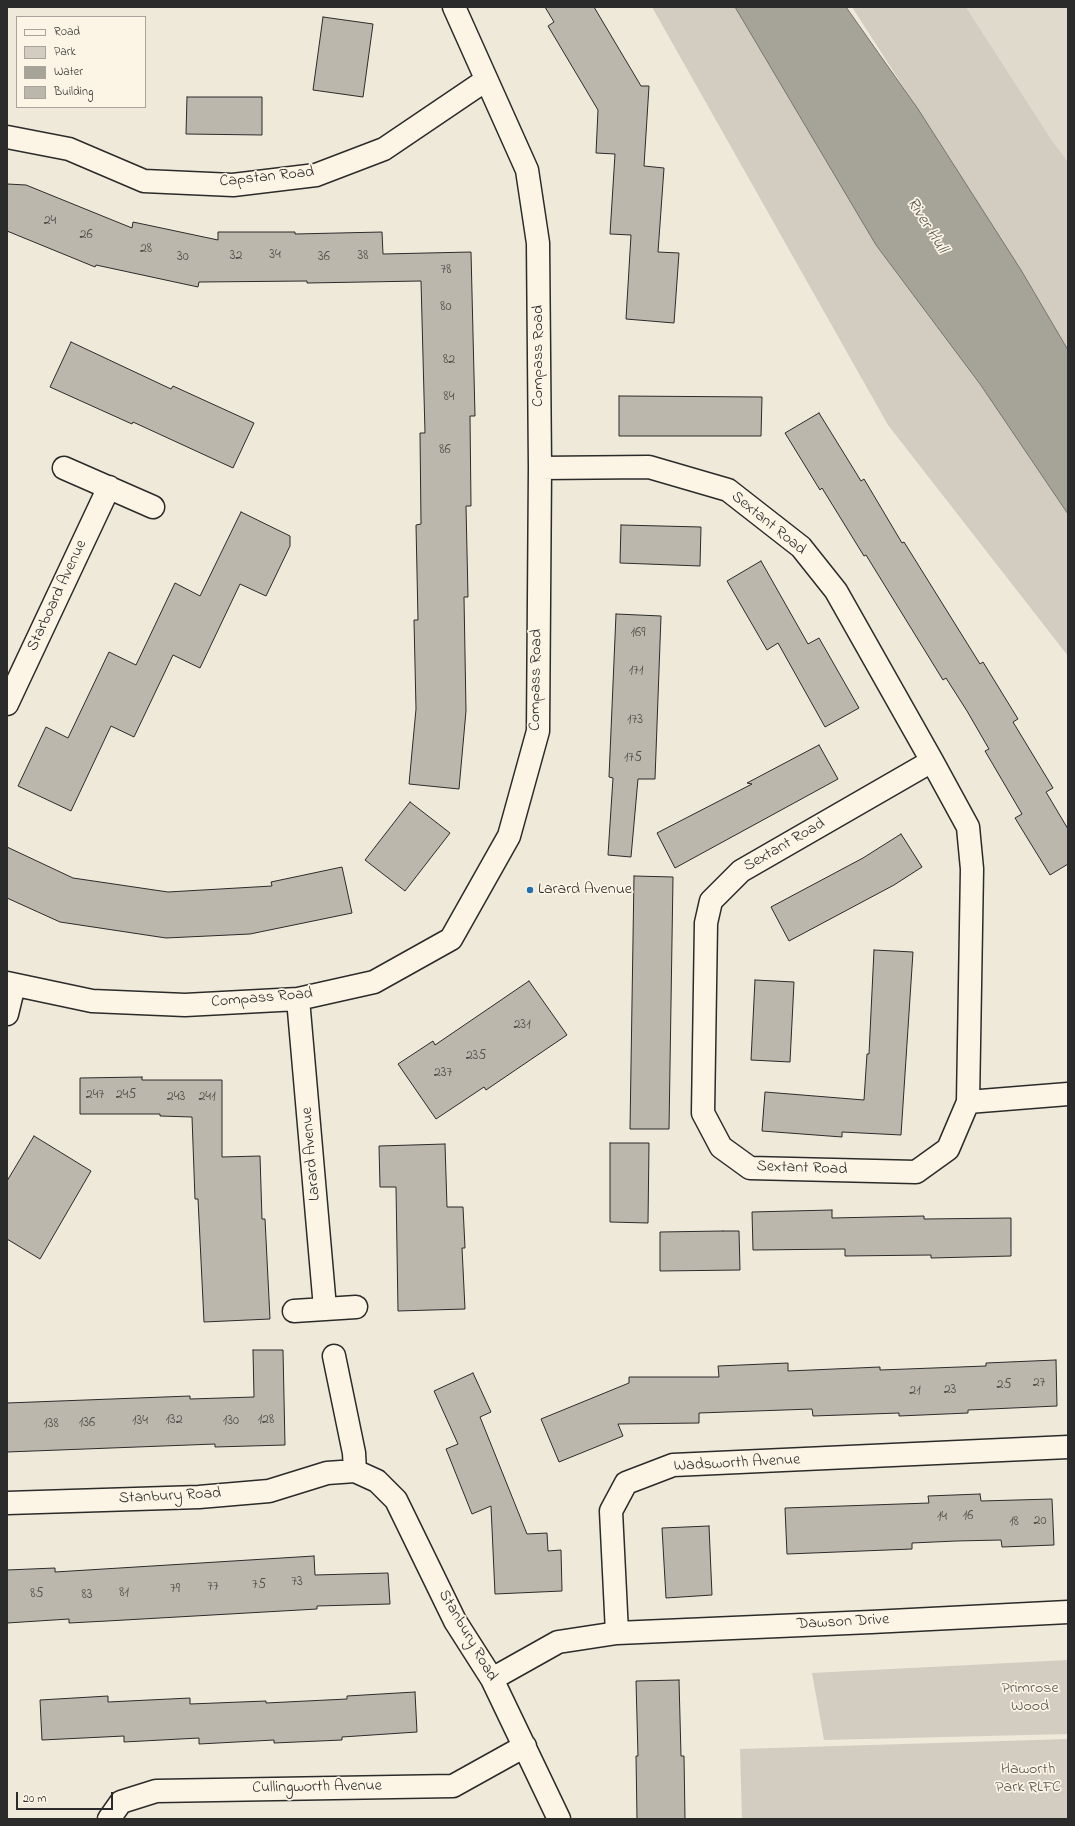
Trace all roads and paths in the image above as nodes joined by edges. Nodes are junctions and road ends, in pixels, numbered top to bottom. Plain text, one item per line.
1 (454, 7) edge
2 (486, 80) junction
3 (7, 137) edge
4 (64, 468) dead end
5 (540, 468) junction
6 (109, 487) junction
7 (153, 507) dead end
8 (7, 704) edge
9 (932, 761) junction
10 (10, 984) edge
11 (298, 999) junction
12 (7, 1014) edge
13 (1068, 1094) edge
14 (968, 1102) junction
15 (356, 1307) dead end
16 (325, 1308) junction
17 (294, 1311) dead end
18 (334, 1356) dead end
19 (1068, 1447) edge
20 (355, 1471) junction
21 (7, 1503) edge
22 (1068, 1612) edge
23 (617, 1633) junction
24 (492, 1678) junction
25 (525, 1746) junction
26 (109, 1819) edge
27 (559, 1819) edge

1 - 2 street, Compass Road
2 - 3 street, Capstan Road
2 - 5 street, Compass Road
4 - 6 street
5 - 9 street, Sextant Road
5 - 11 street, Compass Road
6 - 7 street
6 - 8 street, Starboard Avenue
9 - 14 street, Sextant Road
9 - 14 street, Sextant Road
10 - 11 street, Compass Road
10 - 12 street
11 - 16 street, Larard Avenue
13 - 14 street
15 - 16 street
16 - 17 street
18 - 20 street
19 - 23 street, Wadsworth Avenue
20 - 21 street, Stanbury Road
20 - 24 street, Stanbury Road
22 - 23 street, Dawson Drive
23 - 24 street
24 - 25 street, Stanbury Road
25 - 26 street, Cullingworth Avenue
25 - 27 street, Stanbury Road

